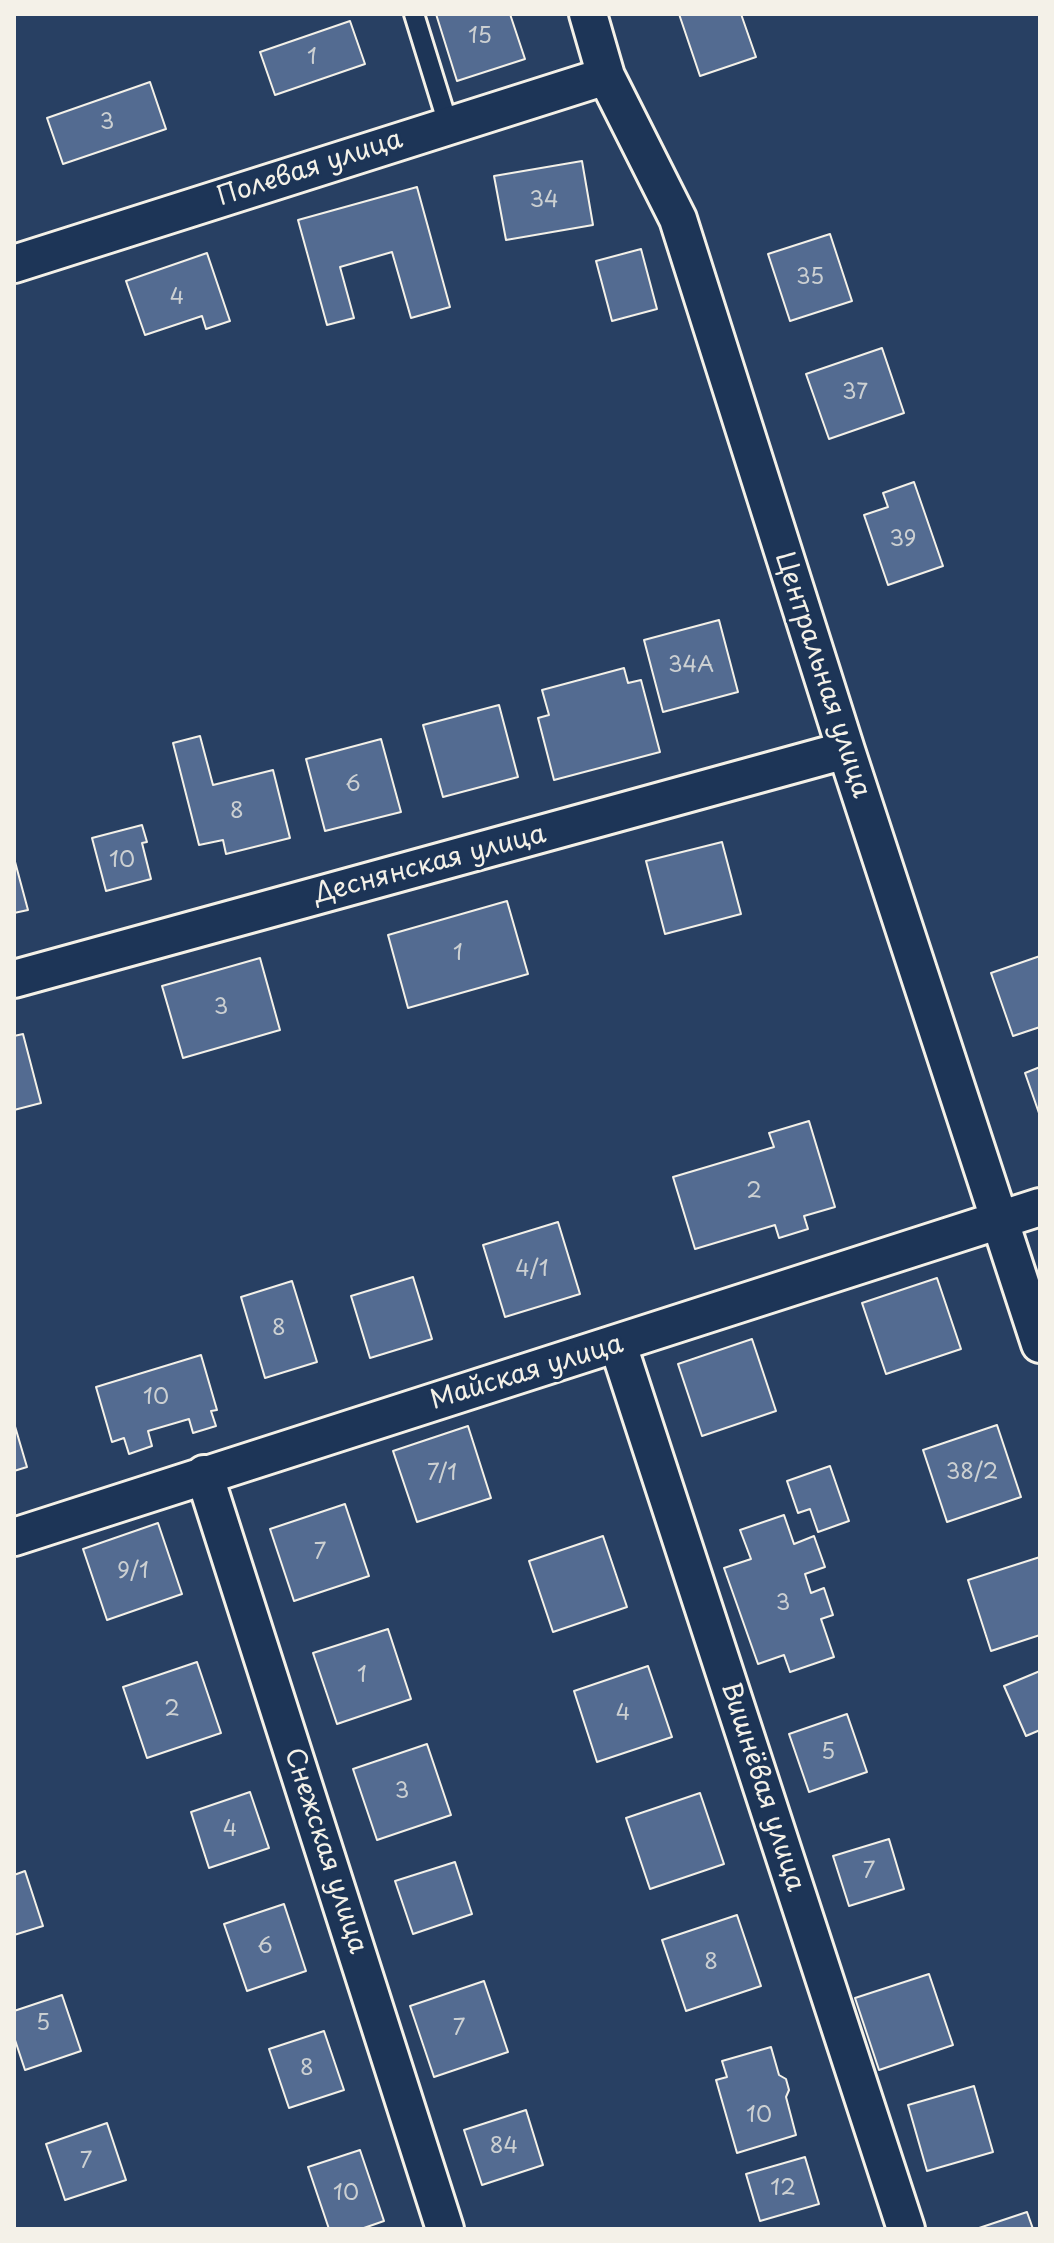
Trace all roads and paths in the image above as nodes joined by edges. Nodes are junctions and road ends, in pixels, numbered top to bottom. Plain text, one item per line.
1 (414, 14) edge
2 (588, 14) edge
3 (606, 76) junction
4 (448, 124) junction
5 (14, 264) edge
6 (846, 750) junction
7 (14, 979) edge
8 (1040, 1207) edge
9 (998, 1219) junction
10 (1040, 1344) edge
11 (618, 1345) junction
12 (204, 1474) junction
13 (14, 1537) edge
14 (445, 2229) edge
15 (906, 2229) edge

1 - 4 lane
2 - 3 street, Центральная улица
3 - 4 street, Полевая улица
3 - 6 street, Центральная улица
4 - 5 street, Полевая улица
6 - 7 street, Деснянская улица
6 - 9 street, Центральная улица
8 - 9 street, Майская улица
9 - 10 street, Центральная улица
9 - 11 street, Майская улица
11 - 12 street, Майская улица
11 - 15 street, Вишнёвая улица
12 - 13 street, Майская улица
12 - 14 street, Снежская улица

